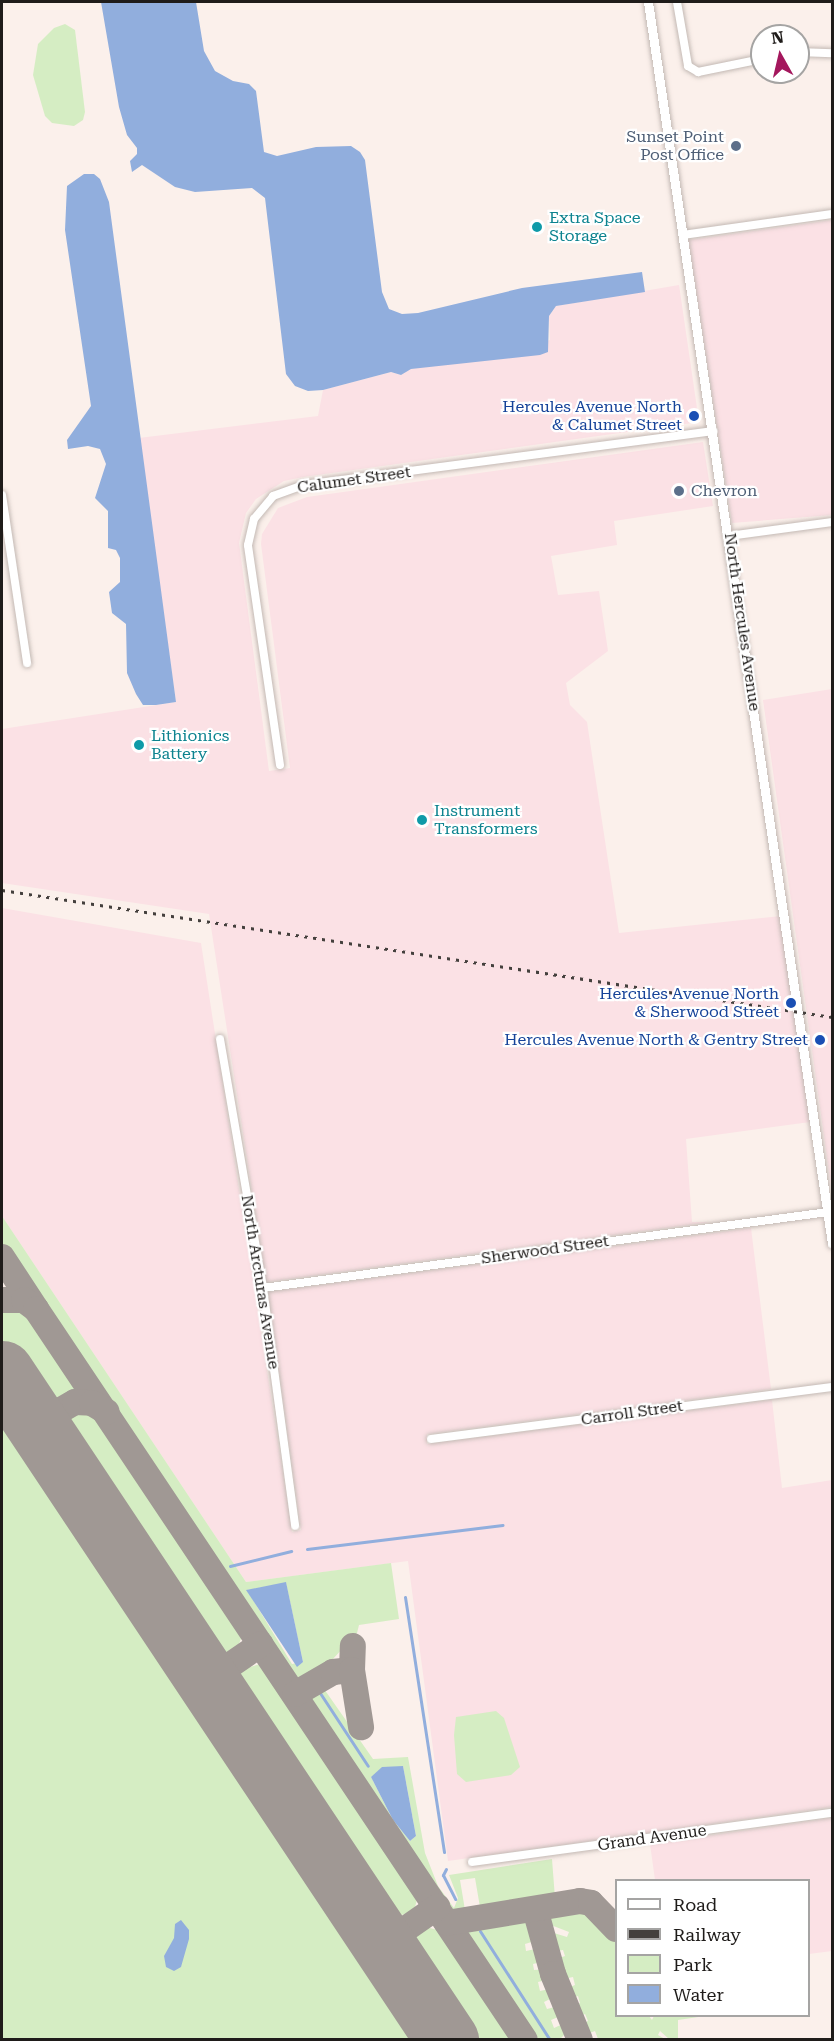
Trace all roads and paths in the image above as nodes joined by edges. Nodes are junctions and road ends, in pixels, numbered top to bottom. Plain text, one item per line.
1 (648, 2) edge
2 (677, 2) edge
3 (810, 52) edge
4 (832, 53) edge
5 (750, 61) edge
6 (832, 214) edge
7 (683, 235) junction
8 (713, 431) junction
9 (2, 495) edge
10 (832, 522) edge
11 (729, 536) junction
12 (27, 663) dead end
13 (280, 765) dead end
14 (220, 1039) dead end
15 (828, 1212) junction
16 (832, 1243) edge
17 (262, 1287) junction
18 (832, 1387) edge
19 (431, 1439) dead end
20 (295, 1526) dead end
21 (832, 1813) edge
22 (472, 1862) dead end

1 - 7 street, North Hercules Avenue
2 - 5 street
3 - 4 street
6 - 7 street
7 - 8 street, North Hercules Avenue
8 - 11 street, North Hercules Avenue
8 - 13 street, Calumet Street
9 - 12 street
10 - 11 street
11 - 15 street, North Hercules Avenue
14 - 17 street, North Arcturas Avenue
15 - 16 street, North Hercules Avenue
15 - 17 street, Sherwood Street
17 - 20 street, North Arcturas Avenue
18 - 19 street, Carroll Street
21 - 22 street, Grand Avenue

